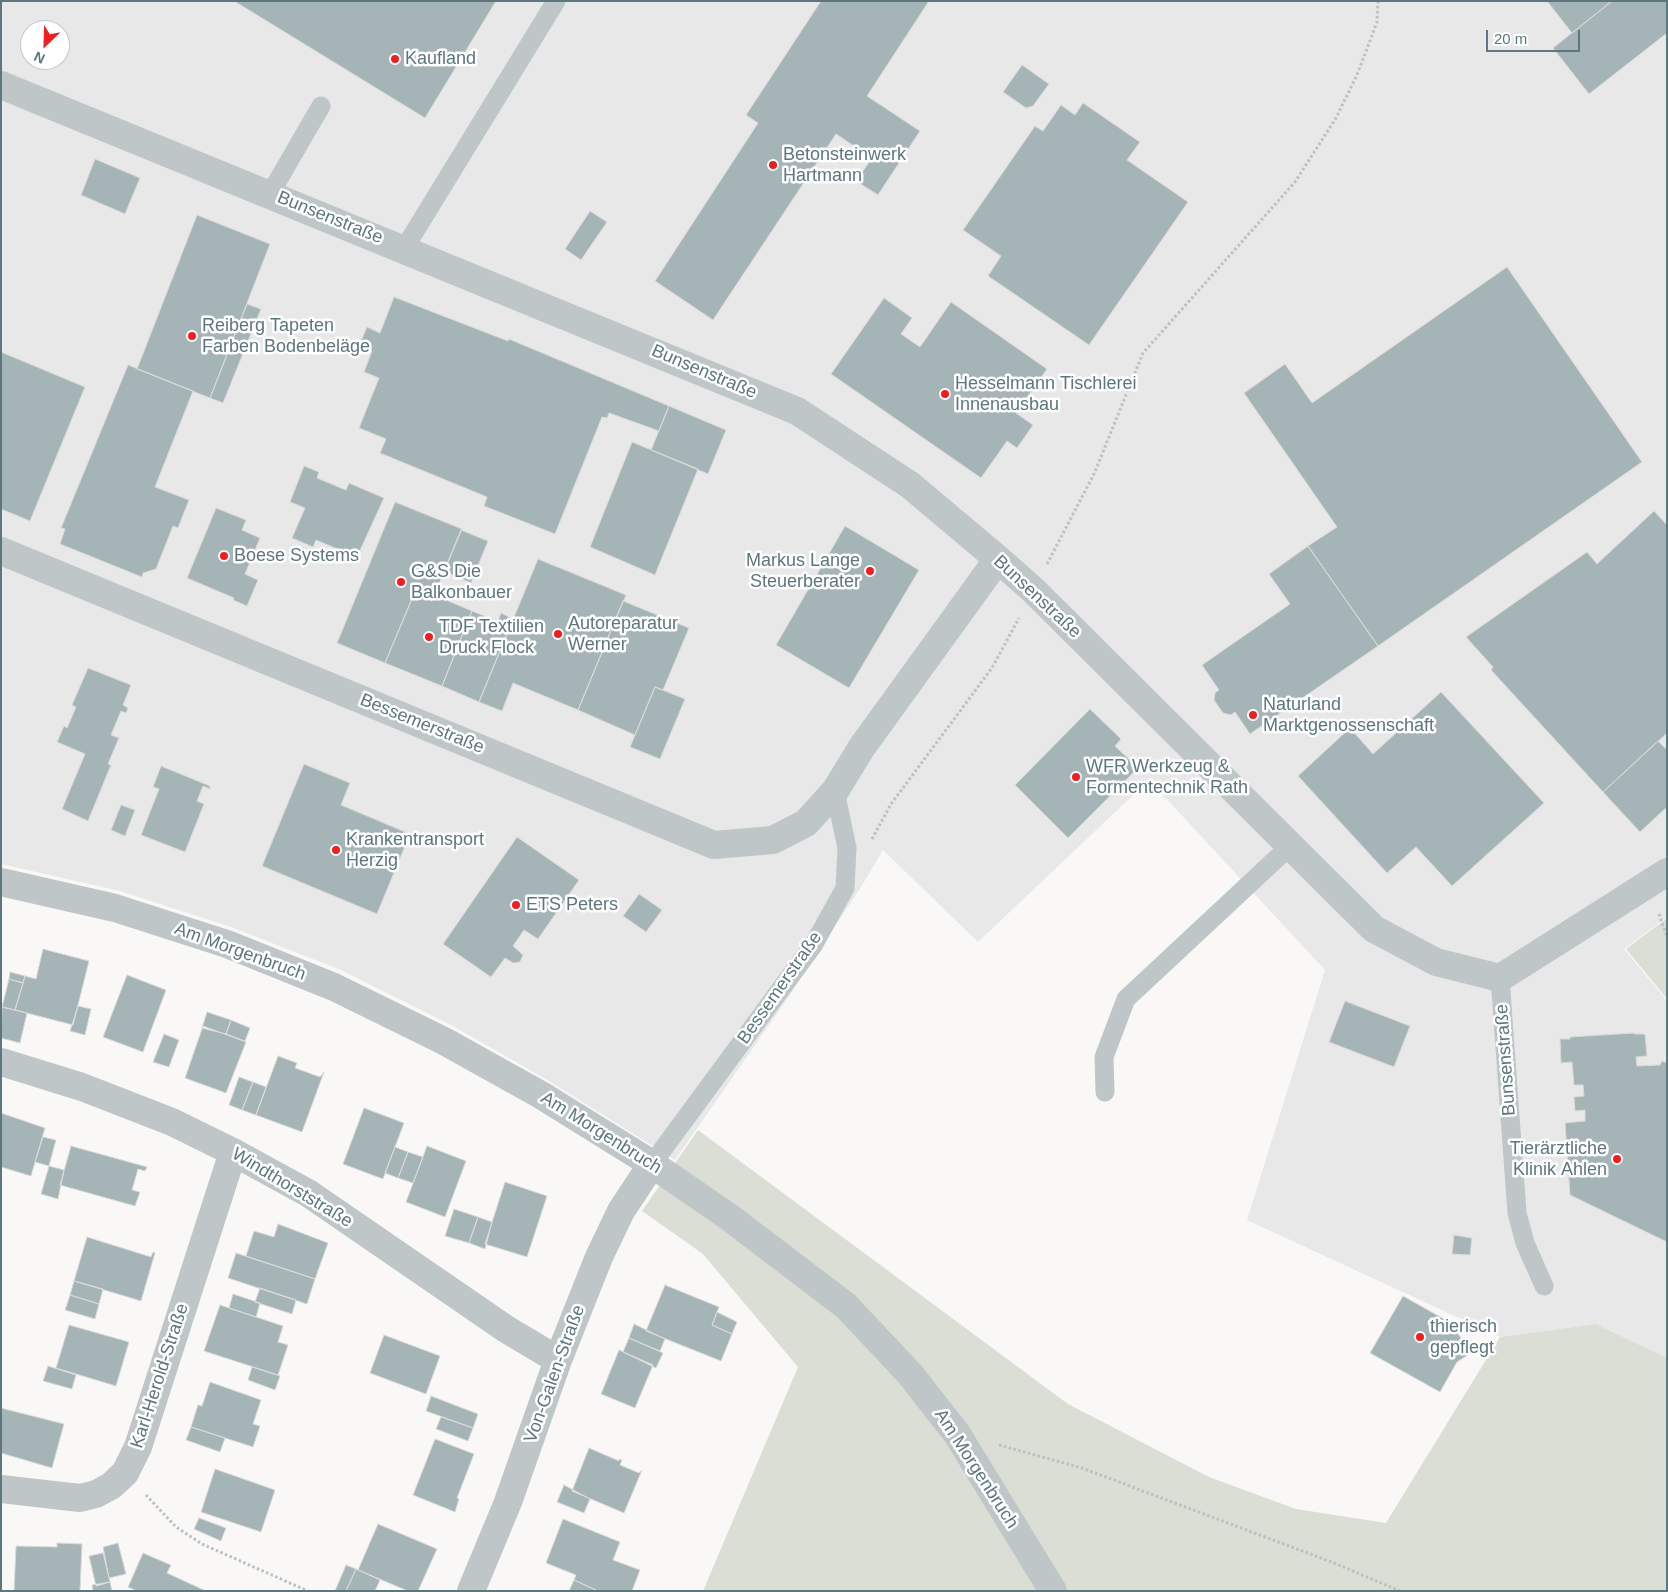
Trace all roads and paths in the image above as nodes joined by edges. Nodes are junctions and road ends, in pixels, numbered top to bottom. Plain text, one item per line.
1 (556, 1) edge
2 (1378, 1) edge
3 (1, 85) edge
4 (321, 106) dead end
5 (270, 194) junction
6 (404, 249) junction
7 (1, 551) edge
8 (998, 559) junction
9 (1033, 590) junction
10 (835, 791) junction
11 (868, 846) dead end
12 (1290, 846) junction
13 (1667, 872) edge
14 (1, 882) edge
15 (1500, 978) junction
16 (1, 1062) edge
17 (1106, 1092) dead end
18 (233, 1152) junction
19 (652, 1164) junction
20 (1544, 1286) dead end
21 (558, 1360) junction
22 (957, 1434) junction
23 (125, 1473) junction
24 (1, 1489) edge
25 (308, 1591) edge
26 (471, 1591) edge
27 (1053, 1591) edge
28 (1400, 1591) edge

1 - 6 lane
2 - 9 path
3 - 5 street, Bunsenstraße
4 - 5 lane
5 - 6 street, Bunsenstraße
6 - 8 street, Bunsenstraße
7 - 10 street, Bessemerstraße
8 - 9 street, Bunsenstraße
8 - 10 street, Bessemerstraße
9 - 11 path
9 - 12 street, Bunsenstraße
10 - 19 lane, Bessemerstraße
12 - 15 street, Bunsenstraße
12 - 17 lane
13 - 15 street, Bunsenstraße
14 - 19 street, Am Morgenbruch
15 - 20 lane, Bunsenstraße
16 - 18 street, Windthorststraße
18 - 21 street, Windthorststraße
18 - 23 street, Karl-Herold-Straße
19 - 21 street, Von-Galen-Straße
19 - 22 street, Am Morgenbruch
21 - 26 street, Von-Galen-Straße
22 - 27 street, Am Morgenbruch
22 - 28 path
23 - 24 street, Karl-Herold-Straße
23 - 25 path

